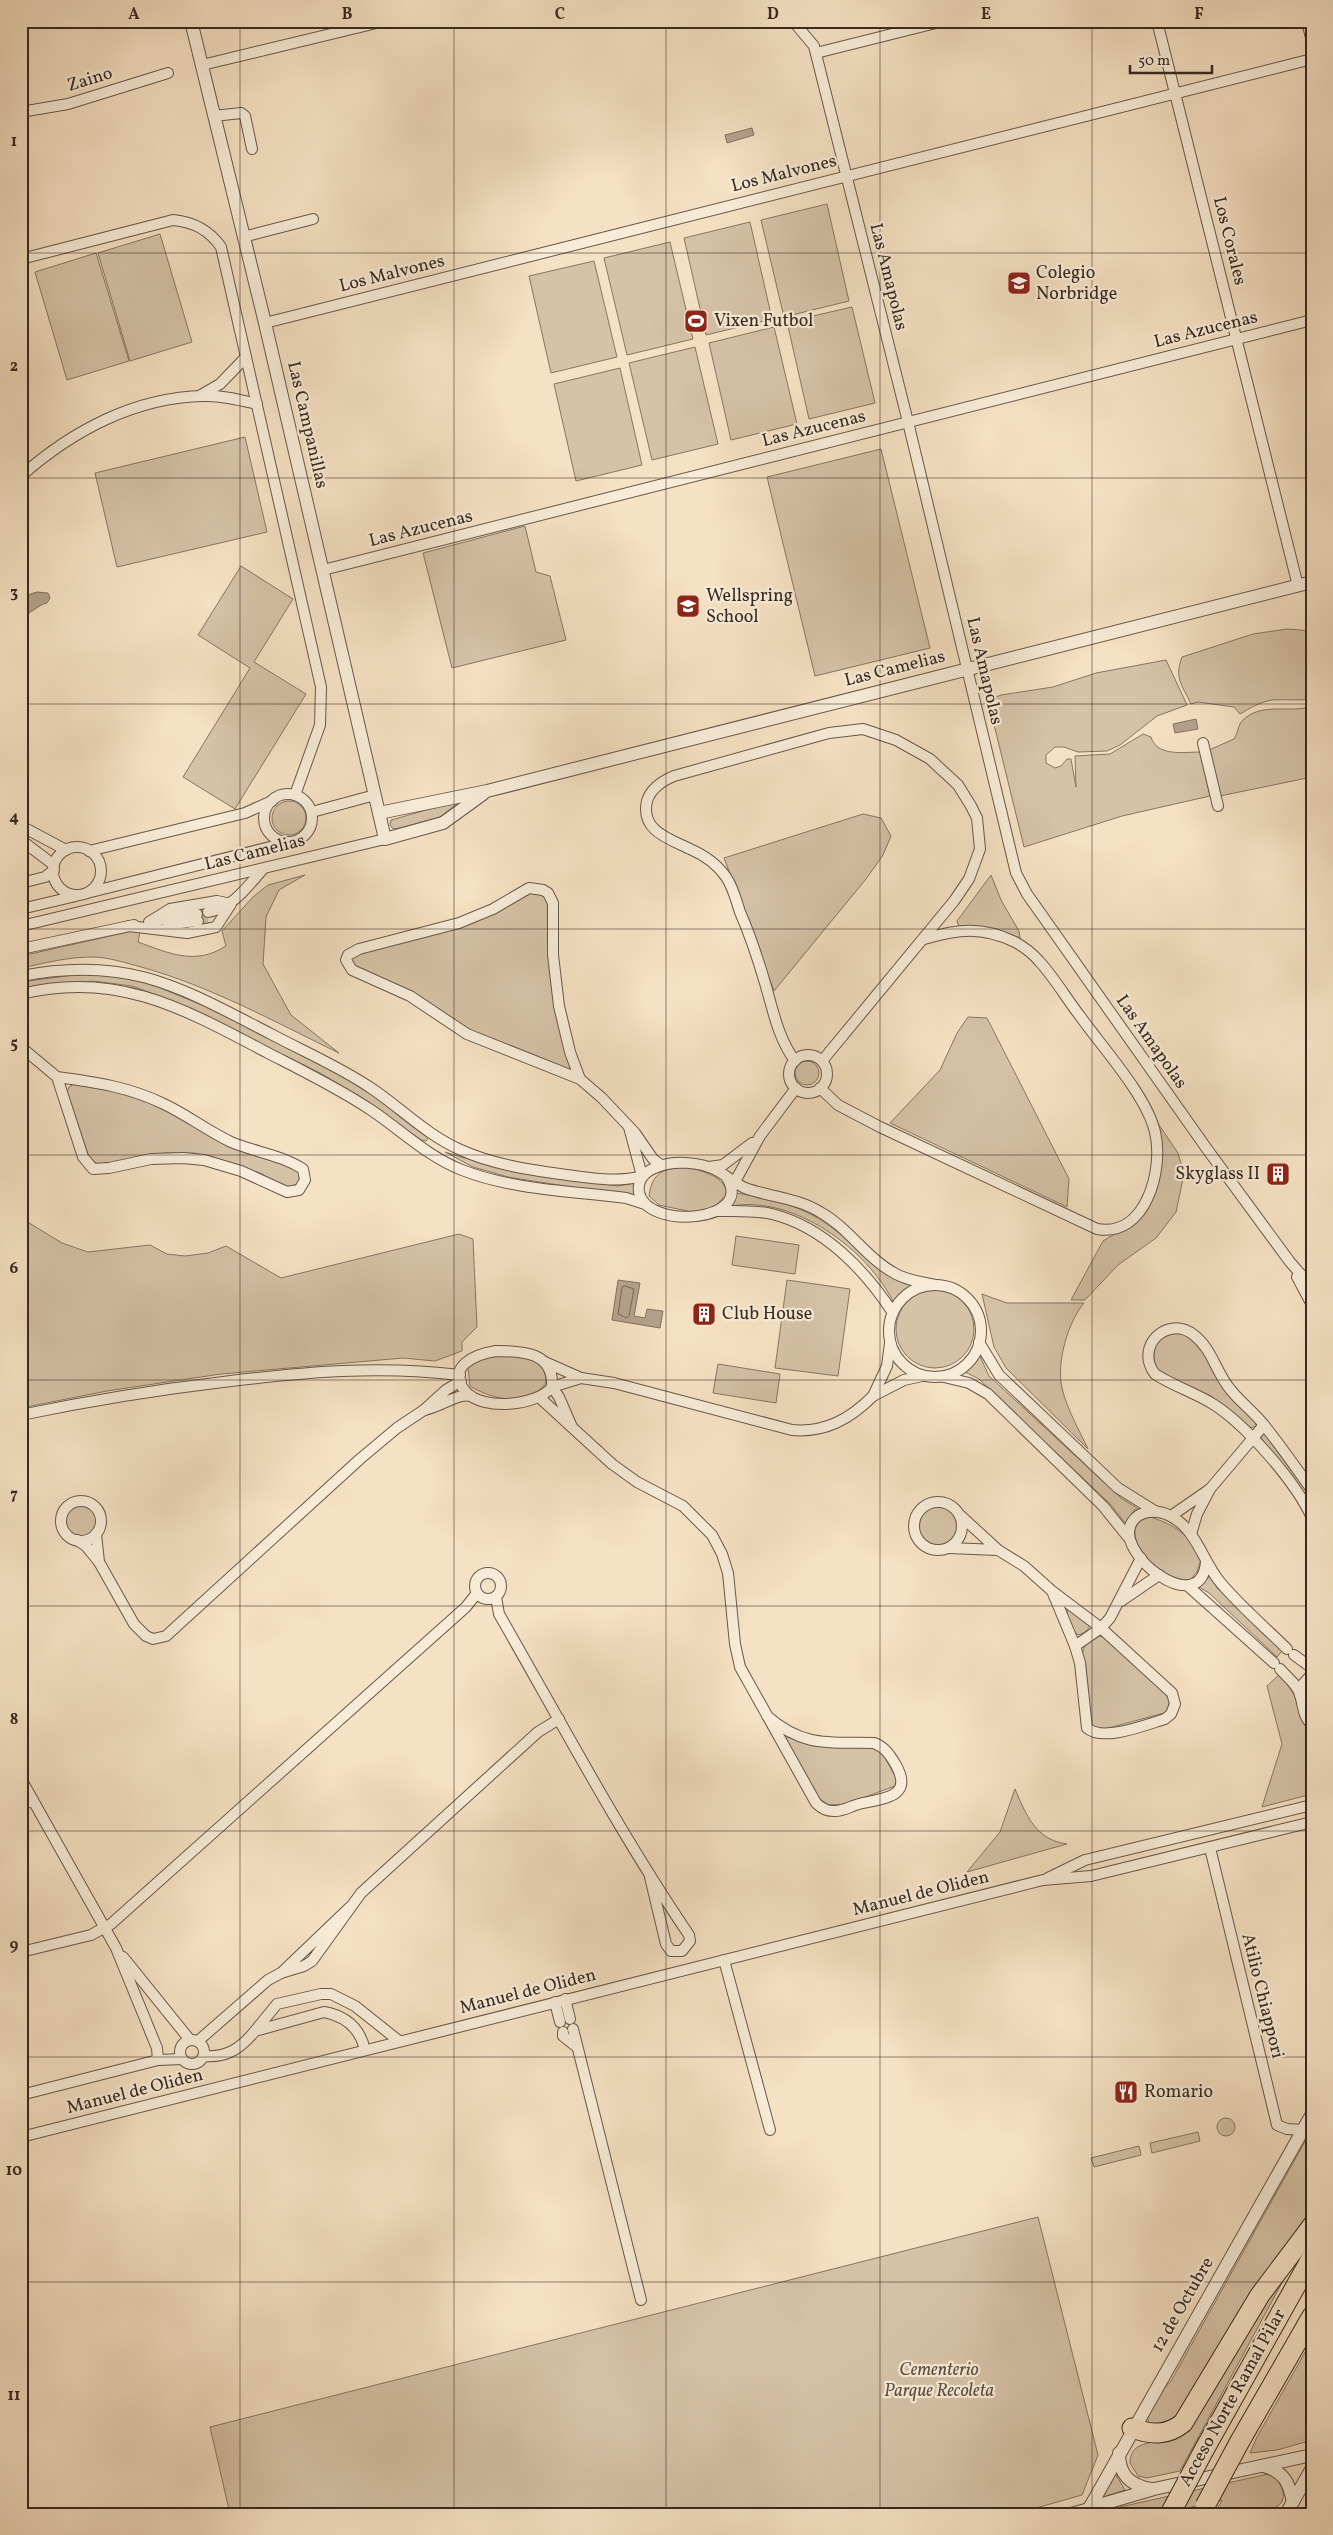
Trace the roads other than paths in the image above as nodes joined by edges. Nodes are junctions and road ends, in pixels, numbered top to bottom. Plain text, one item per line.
1 (191, 21) edge
2 (385, 21) edge
3 (792, 21) edge
4 (944, 21) edge
5 (1157, 21) edge
6 (1307, 21) edge
7 (1312, 42) edge
8 (816, 53) junction
9 (1312, 59) edge
10 (202, 65) junction
11 (168, 73) dead end
12 (1176, 93) junction
13 (21, 112) edge
14 (214, 116) junction
15 (252, 149) dead end
16 (845, 175) junction
17 (314, 219) dead end
18 (243, 238) junction
19 (21, 259) edge
20 (1312, 320) edge
21 (265, 323) junction
22 (1236, 339) junction
23 (246, 357) junction
24 (200, 396) junction
25 (257, 404) junction
26 (908, 422) junction
27 (21, 476) edge
28 (324, 570) junction
29 (1312, 582) edge
30 (1298, 586) junction
31 (967, 670) junction
32 (1203, 743) dead end
33 (486, 791) junction
34 (295, 795) junction
35 (374, 795) junction
36 (272, 802) junction
37 (1218, 806) dead end
38 (312, 812) junction
39 (379, 813) junction
40 (21, 826) edge
41 (385, 838) junction
42 (21, 840) edge
43 (290, 842) junction
44 (66, 850) junction
45 (89, 851) junction
46 (54, 868) junction
47 (263, 869) junction
48 (21, 884) edge
49 (83, 894) junction
50 (230, 904) junction
51 (21, 909) edge
52 (209, 915) tunnel mouth
53 (198, 917) tunnel mouth
54 (149, 922) junction
55 (21, 926) edge
56 (129, 926) junction
57 (924, 939) junction
58 (21, 950) edge
59 (21, 976) edge
60 (21, 994) edge
61 (21, 1047) edge
62 (794, 1061) junction
63 (822, 1061) junction
64 (57, 1077) junction
65 (580, 1079) junction
66 (796, 1088) junction
67 (820, 1088) junction
68 (629, 1126) junction
69 (760, 1136) junction
70 (438, 1137) junction
71 (429, 1152) junction
72 (661, 1165) junction
73 (709, 1167) junction
74 (642, 1176) junction
75 (730, 1183) junction
76 (645, 1204) junction
77 (718, 1210) junction
78 (1290, 1262) junction
79 (936, 1285) junction
80 (1312, 1287) edge
81 (1312, 1305) edge
82 (893, 1313) junction
83 (890, 1340) junction
84 (979, 1342) junction
85 (545, 1362) junction
86 (927, 1376) junction
87 (940, 1376) junction
88 (460, 1378) junction
89 (581, 1378) junction
90 (552, 1387) junction
91 (471, 1396) junction
92 (873, 1396) junction
93 (540, 1398) junction
94 (424, 1410) junction
95 (21, 1415) edge
96 (1264, 1425) junction
97 (572, 1427) junction
98 (1252, 1438) junction
99 (1210, 1489) junction
100 (1312, 1490) edge
101 (1156, 1511) junction
102 (960, 1515) junction
103 (1171, 1516) junction
104 (1312, 1518) edge
105 (96, 1534) junction
106 (1191, 1534) junction
107 (1128, 1537) junction
108 (76, 1540) junction
109 (949, 1548) junction
110 (998, 1550) junction
111 (1141, 1558) junction
112 (99, 1562) junction
113 (1206, 1562) junction
114 (1159, 1575) junction
115 (1188, 1586) junction
116 (1052, 1591) junction
117 (477, 1593) junction
118 (496, 1597) junction
119 (1120, 1601) junction
120 (1101, 1628) junction
121 (1075, 1646) junction
122 (1312, 1668) edge
123 (1312, 1674) edge
124 (1300, 1695) junction
125 (767, 1716) junction
126 (559, 1719) junction
127 (1312, 1725) edge
128 (21, 1780) edge
129 (33, 1800) junction
130 (1312, 1805) edge
131 (21, 1806) edge
132 (1312, 1822) edge
133 (1210, 1848) junction
134 (650, 1877) junction
135 (1043, 1880) junction
136 (105, 1928) junction
137 (116, 1948) junction
138 (21, 1952) edge
139 (724, 1960) junction
140 (560, 2000) junction
141 (255, 2031) junction
142 (194, 2040) junction
143 (399, 2041) junction
144 (365, 2050) junction
145 (204, 2056) junction
146 (182, 2059) junction
147 (158, 2060) junction
148 (21, 2095) edge
149 (1312, 2114) edge
150 (770, 2130) dead end
151 (1303, 2130) junction
152 (21, 2137) edge
153 (1312, 2226) edge
154 (1312, 2257) edge
155 (642, 2300) dead end
156 (1312, 2316) edge
157 (1132, 2428) junction
158 (1119, 2452) junction
159 (1312, 2455) edge
160 (1264, 2466) junction
161 (1312, 2468) edge
162 (1154, 2489) junction
163 (1295, 2508) edge
164 (1203, 2510) edge
165 (1087, 2511) edge
166 (1067, 2514) edge
167 (1170, 2514) edge
168 (1286, 2514) edge

1 - 10 street, Las Campanillas
2 - 10 street
3 - 8 street, Las Amapolas
4 - 8 street
5 - 12 street, Los Corales
6 - 7 street
8 - 16 street, Las Amapolas
9 - 12 street, Los Malvones
10 - 14 street, Las Campanillas
11 - 13 street, Zaino
12 - 16 street, Los Malvones
12 - 22 street, Los Corales
14 - 15 street
14 - 18 street, Las Campanillas
16 - 21 street, Los Malvones
16 - 26 street, Las Amapolas
17 - 18 street
18 - 21 street, Las Campanillas
19 - 23 street
20 - 22 street, Las Azucenas
21 - 28 street, Las Campanillas
22 - 26 street, Las Azucenas
22 - 30 street, Los Corales
23 - 24 street
23 - 25 street
24 - 25 street
24 - 27 street
25 - 34 street
26 - 28 street, Las Azucenas
26 - 31 street, Las Amapolas
28 - 35 street, Las Campanillas
29 - 30 street, Las Camelias
30 - 31 street, Las Camelias
31 - 33 street, Las Camelias
31 - 78 street, Las Amapolas
32 - 37 street
33 - 39 street, Las Camelias
33 - 41 street, Las Camelias
34 - 36 street
34 - 38 street
35 - 38 street
35 - 39 street, Las Campanillas
36 - 43 street
36 - 45 street
38 - 43 street
39 - 41 street, Las Campanillas
40 - 44 street
41 - 47 street, Las Camelias
42 - 46 street
43 - 49 street
44 - 45 street
44 - 46 street
45 - 49 street
46 - 48 street
46 - 49 street
47 - 50 street
47 - 55 street, Las Camelias
49 - 51 street
50 - 52 street
50 - 54 street
50 - 56 street
53 - 54 street
54 - 56 street
56 - 58 street
57 - 62 street
57 - 63 street
57 - 67 street
59 - 70 street
60 - 71 street
61 - 64 street
62 - 63 street
62 - 66 street
63 - 67 street
64 - 64 street
65 - 65 street
65 - 68 street
66 - 67 street
66 - 69 street
68 - 72 street
68 - 74 street
69 - 73 street
69 - 75 street
70 - 71 street
70 - 74 street
71 - 76 street
72 - 73 street
72 - 74 street
73 - 75 street
74 - 76 street
75 - 77 street
75 - 79 street
76 - 77 street
77 - 82 street
78 - 80 street, Las Amapolas
78 - 81 street, Las Amapolas
79 - 82 street
79 - 84 street
82 - 83 street
83 - 86 street
83 - 92 street
84 - 87 street
84 - 101 street
85 - 88 street
85 - 89 street
85 - 90 street
86 - 87 street
86 - 92 street
87 - 107 street
88 - 91 street
88 - 94 street
88 - 95 street
89 - 90 street
89 - 92 street
90 - 93 street
90 - 97 street
91 - 93 street
91 - 94 street
93 - 97 street
94 - 112 street
96 - 98 street
96 - 98 street
96 - 100 street
97 - 125 street
98 - 99 street
98 - 104 street
99 - 103 street
99 - 106 street
101 - 103 street
101 - 107 street
102 - 109 street
102 - 109 street
102 - 110 street
103 - 106 street
105 - 108 street
105 - 108 street
105 - 112 street
106 - 113 street
107 - 111 street
108 - 112 street
109 - 110 street
110 - 116 street
111 - 114 street
111 - 119 street
113 - 115 street
113 - 122 street
114 - 115 street
114 - 119 street
115 - 124 street
116 - 120 street
116 - 121 street
117 - 118 street
117 - 118 street
117 - 136 street
118 - 126 street
119 - 120 street
120 - 121 street
120 - 121 street
123 - 124 street
124 - 127 street
125 - 125 street
126 - 134 street
126 - 142 street
128 - 129 street
129 - 131 street
129 - 136 street
130 - 135 street, Manuel de Oliden
132 - 133 street, Manuel de Oliden
133 - 135 street, Manuel de Oliden
133 - 151 street, Atilio Chiappori
134 - 134 street
135 - 139 street, Manuel de Oliden
136 - 137 street
136 - 138 street
137 - 142 street
137 - 147 street
139 - 140 street, Manuel de Oliden
139 - 150 street
140 - 143 street, Manuel de Oliden
140 - 155 street
141 - 143 street
141 - 144 street
141 - 145 street
142 - 145 street
142 - 146 street
143 - 144 street, Manuel de Oliden
144 - 152 street, Manuel de Oliden
145 - 146 street
146 - 147 street
147 - 148 street
149 - 151 street, 12 de Octubre
151 - 157 street, 12 de Octubre
153 - 157 highway
154 - 167 highway, Acceso Norte Ramal Pilar, bridge
156 - 164 highway, Acceso Norte Ramal Pilar, bridge
157 - 158 street, 12 de Octubre
158 - 162 street
158 - 165 street, 12 de Octubre
159 - 160 street
160 - 162 street
160 - 163 street
161 - 163 street
162 - 165 street
163 - 168 street
165 - 166 street

